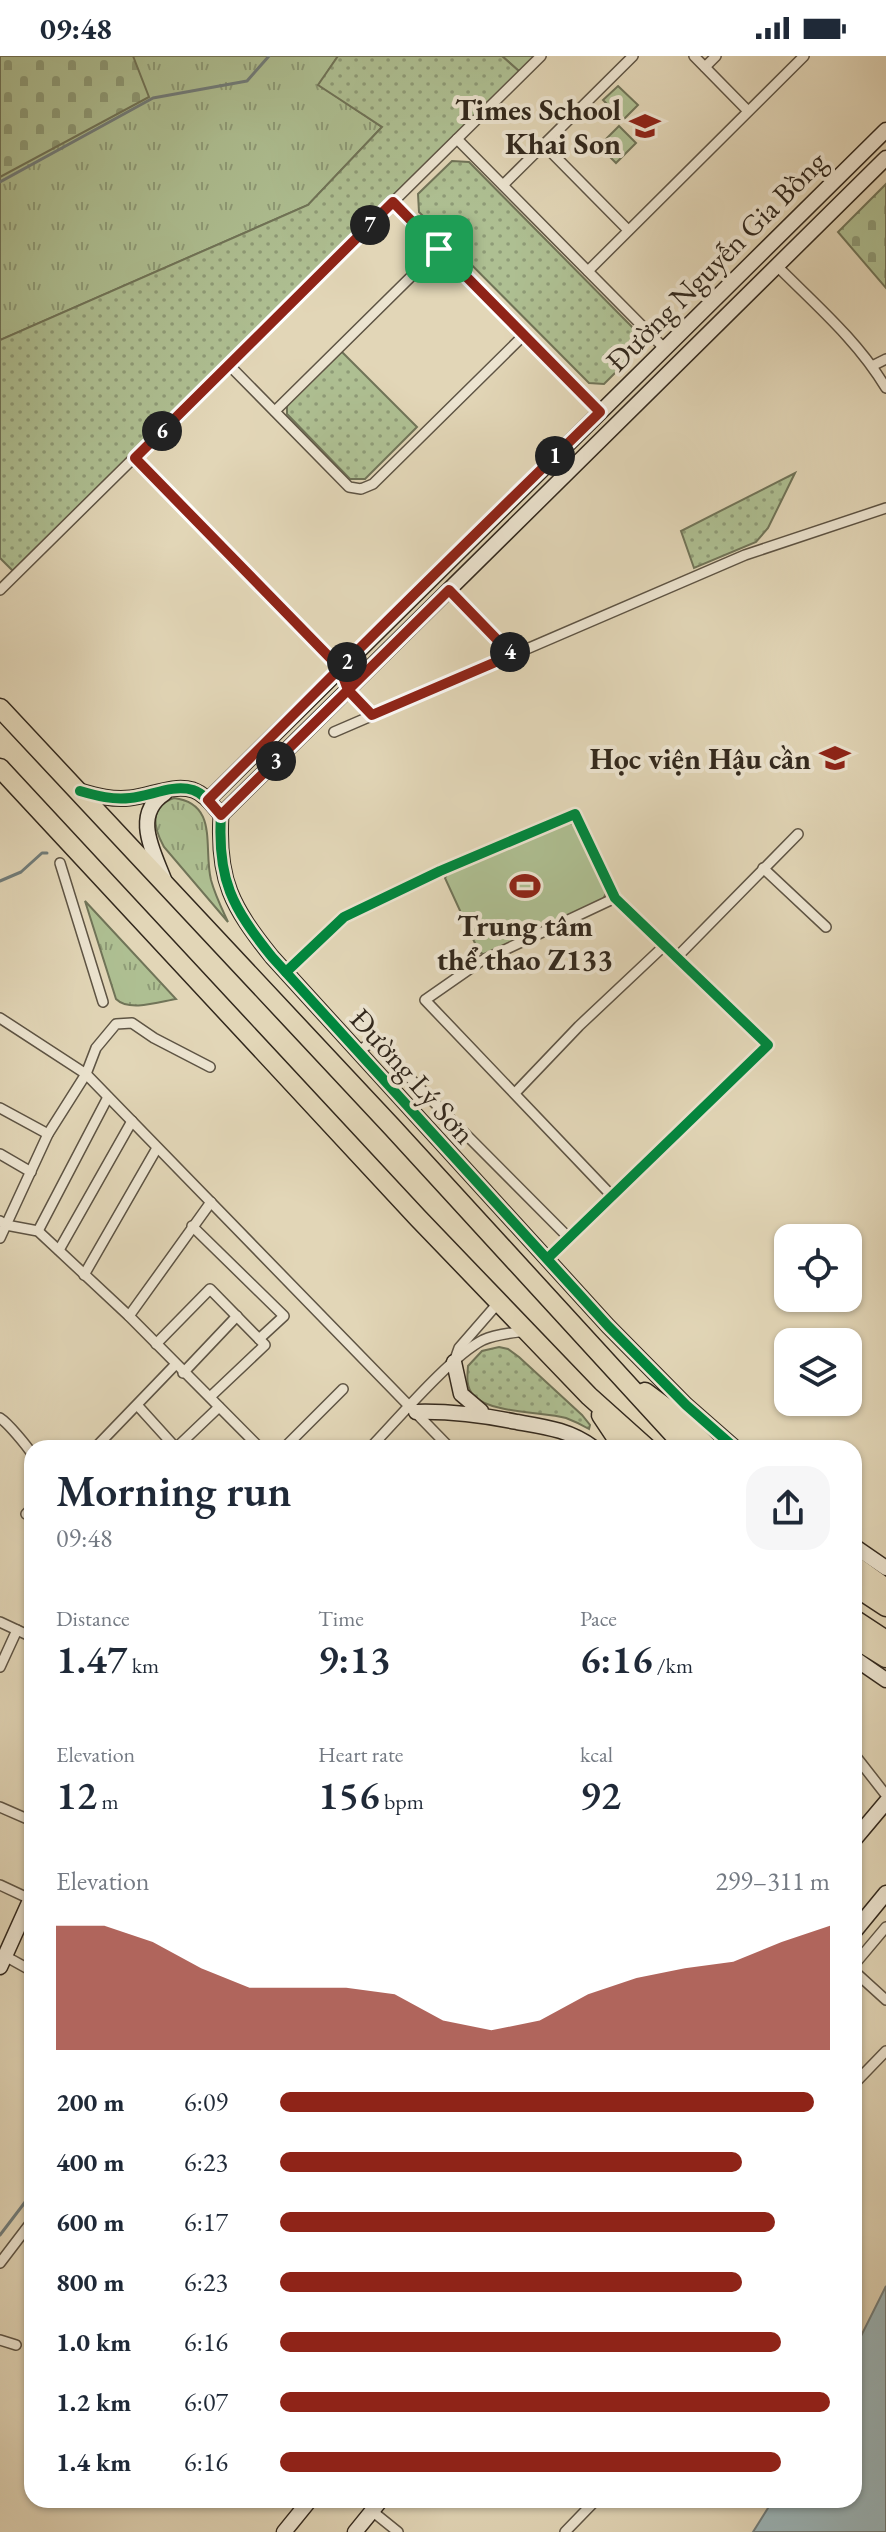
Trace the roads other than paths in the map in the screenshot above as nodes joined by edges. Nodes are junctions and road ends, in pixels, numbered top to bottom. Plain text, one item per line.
1 (541, 56) edge
2 (633, 56) edge
3 (694, 56) edge
4 (716, 56) edge
5 (804, 56) edge
6 (705, 67) junction
7 (748, 111) junction
8 (886, 130) edge
9 (457, 139) junction
10 (544, 145) junction
11 (886, 158) edge
12 (503, 185) junction
13 (393, 202) junction
14 (628, 230) junction
15 (439, 249) junction
16 (777, 266) junction
17 (588, 271) junction
18 (524, 335) junction
19 (664, 348) junction
20 (886, 359) edge
21 (679, 363) junction
22 (229, 365) junction
23 (872, 366) junction
24 (886, 388) edge
25 (275, 411) junction
26 (600, 412) junction
27 (615, 426) junction
28 (135, 458) junction
29 (886, 508) edge
30 (0, 590) edge
31 (449, 590) junction
32 (512, 655) junction
33 (340, 668) junction
34 (348, 690) junction
35 (0, 708) edge
36 (372, 715) junction
37 (334, 732) dead end
38 (2, 773) edge
39 (172, 789) junction
40 (80, 791) junction
41 (208, 800) junction
42 (221, 815) junction
43 (798, 834) dead end
44 (60, 863) dead end
45 (763, 868) junction
46 (165, 882) junction
47 (615, 898) junction
48 (826, 927) dead end
49 (665, 945) junction
50 (677, 957) junction
51 (286, 972) junction
52 (103, 1002) dead end
53 (0, 1018) edge
54 (359, 1051) junction
55 (210, 1067) dead end
56 (86, 1074) junction
57 (515, 1093) junction
58 (108, 1097) junction
59 (0, 1108) edge
60 (132, 1121) junction
61 (48, 1134) junction
62 (157, 1148) junction
63 (0, 1154) edge
64 (31, 1172) junction
65 (612, 1196) junction
66 (211, 1202) junction
67 (3, 1223) edge
68 (192, 1226) junction
69 (38, 1231) junction
70 (0, 1238) edge
71 (569, 1238) junction
72 (59, 1250) junction
73 (548, 1258) junction
74 (84, 1275) junction
75 (499, 1302) junction
76 (129, 1316) junction
77 (237, 1316) junction
78 (528, 1331) junction
79 (262, 1342) junction
80 (156, 1344) junction
81 (454, 1362) junction
82 (613, 1368) junction
83 (179, 1369) junction
84 (343, 1389) dead end
85 (589, 1396) junction
86 (210, 1397) junction
87 (138, 1406) junction
88 (219, 1407) junction
89 (413, 1410) junction
90 (0, 1418) edge
91 (520, 1422) junction
92 (103, 1440) edge
93 (169, 1440) edge
94 (184, 1440) edge
95 (252, 1440) edge
96 (292, 1440) edge
97 (378, 1440) edge
98 (442, 1440) edge
99 (580, 1440) edge
100 (618, 1440) edge
101 (638, 1440) edge
102 (679, 1440) edge
103 (701, 1440) edge
104 (726, 1440) edge
105 (24, 1445) edge
106 (862, 1552) edge
107 (886, 1568) edge
108 (862, 1571) edge
109 (886, 1588) edge
110 (862, 1591) edge
111 (886, 1607) edge
112 (0, 1622) edge
113 (862, 1624) edge
114 (17, 1630) junction
115 (24, 1633) edge
116 (886, 1640) edge
117 (862, 1643) edge
118 (886, 1658) edge
119 (862, 1664) edge
120 (0, 1667) edge
121 (886, 1680) edge
122 (862, 1764) edge
123 (886, 1795) edge
124 (886, 1802) edge
125 (0, 1807) edge
126 (24, 1818) edge
127 (862, 1830) edge
128 (0, 1885) edge
129 (886, 1893) edge
130 (24, 1895) edge
131 (24, 1914) edge
132 (862, 1922) edge
133 (886, 1927) edge
134 (862, 1958) edge
135 (3, 1962) edge
136 (24, 1969) edge
137 (862, 1976) edge
138 (886, 2000) edge
139 (886, 2051) edge
140 (862, 2076) edge
141 (24, 2232) edge
142 (0, 2263) edge
143 (0, 2340) edge
144 (16, 2345) dead end
145 (304, 2508) edge
146 (375, 2508) edge
147 (379, 2508) edge
148 (588, 2508) edge
149 (284, 2532) edge
150 (355, 2532) edge
151 (398, 2532) edge
152 (565, 2532) edge

1 - 9 street
2 - 10 street
3 - 6 street
4 - 6 street
5 - 7 street
6 - 7 street
7 - 14 street
8 - 19 main road, Đường Nguyễn Gia Bồng
9 - 12 street
9 - 13 street
10 - 12 street
10 - 14 street
11 - 16 main road, Đường Nguyễn Gia Bồng
12 - 17 street
13 - 15 street
13 - 22 street
14 - 17 street
15 - 18 street
15 - 25 street
16 - 21 main road, Đường Nguyễn Gia Bồng
16 - 23 street
17 - 19 street
18 - 25 street
18 - 26 street
19 - 21 main road
19 - 26 main road, Đường Nguyễn Gia Bồng
20 - 23 street
21 - 27 main road, Đường Nguyễn Gia Bồng
22 - 25 street
22 - 28 street
23 - 24 street
26 - 27 main road
26 - 33 main road, Đường Nguyễn Gia Bồng
27 - 31 main road, Đường Nguyễn Gia Bồng
28 - 30 street
28 - 33 street
29 - 32 street
31 - 32 street
31 - 34 main road, Đường Nguyễn Gia Bồng
32 - 36 street
33 - 34 main road
33 - 41 main road, Đường Nguyễn Gia Bồng
34 - 36 street
34 - 42 main road, Đường Nguyễn Gia Bồng
35 - 40 highway, Đường Lý Sơn
36 - 37 street
38 - 75 highway
39 - 40 main road
39 - 41 main road
39 - 46 main road, Đường Lý Sơn
40 - 46 highway, Đường Lý Sơn
41 - 42 main road
42 - 51 main road, Đường Lý Sơn
43 - 45 street
44 - 52 street
45 - 48 street
45 - 50 street
46 - 82 highway, Đường Lý Sơn
47 - 49 street
47 - 51 street
47 - 57 street
49 - 50 street
49 - 57 street
50 - 65 street
51 - 54 main road, Đường Lý Sơn
53 - 56 street
54 - 71 street
54 - 73 main road, Đường Lý Sơn
55 - 56 street
56 - 58 street
56 - 61 street
57 - 65 street
58 - 60 street
58 - 69 street
59 - 61 street
60 - 62 street
60 - 72 street
61 - 64 street
62 - 66 street
62 - 74 street
63 - 64 street
64 - 67 street
65 - 71 street
66 - 68 street
66 - 89 street
67 - 69 street
67 - 70 street
68 - 76 street
68 - 79 street
69 - 72 street
71 - 73 street
72 - 74 street
73 - 104 main road, Đường Lý Sơn
74 - 76 street
75 - 78 highway
75 - 81 street
76 - 80 street
77 - 79 street
77 - 80 street
77 - 83 street
78 - 81 street
78 - 85 highway
79 - 86 street
80 - 83 street
81 - 89 street
81 - 91 main road
82 - 102 highway, Đường Lý Sơn
82 - 103 highway, Đường Lý Sơn
83 - 86 street
83 - 87 street
84 - 96 street
85 - 100 highway
85 - 101 highway
86 - 88 street
87 - 92 street
87 - 93 street
88 - 94 street
88 - 95 street
89 - 91 main road
89 - 97 street
89 - 98 street
90 - 105 street
91 - 99 main road
106 - 107 main road
108 - 109 highway
110 - 111 highway
112 - 114 street
113 - 116 highway
114 - 115 street
114 - 120 street
117 - 118 highway
119 - 121 main road
122 - 123 street
124 - 127 main road
125 - 126 street
128 - 130 street
129 - 132 main road
131 - 135 main road
133 - 134 street
135 - 136 street
137 - 138 street
139 - 140 street
141 - 142 street
143 - 144 street
145 - 149 main road
146 - 150 main road
147 - 151 street
148 - 152 street

